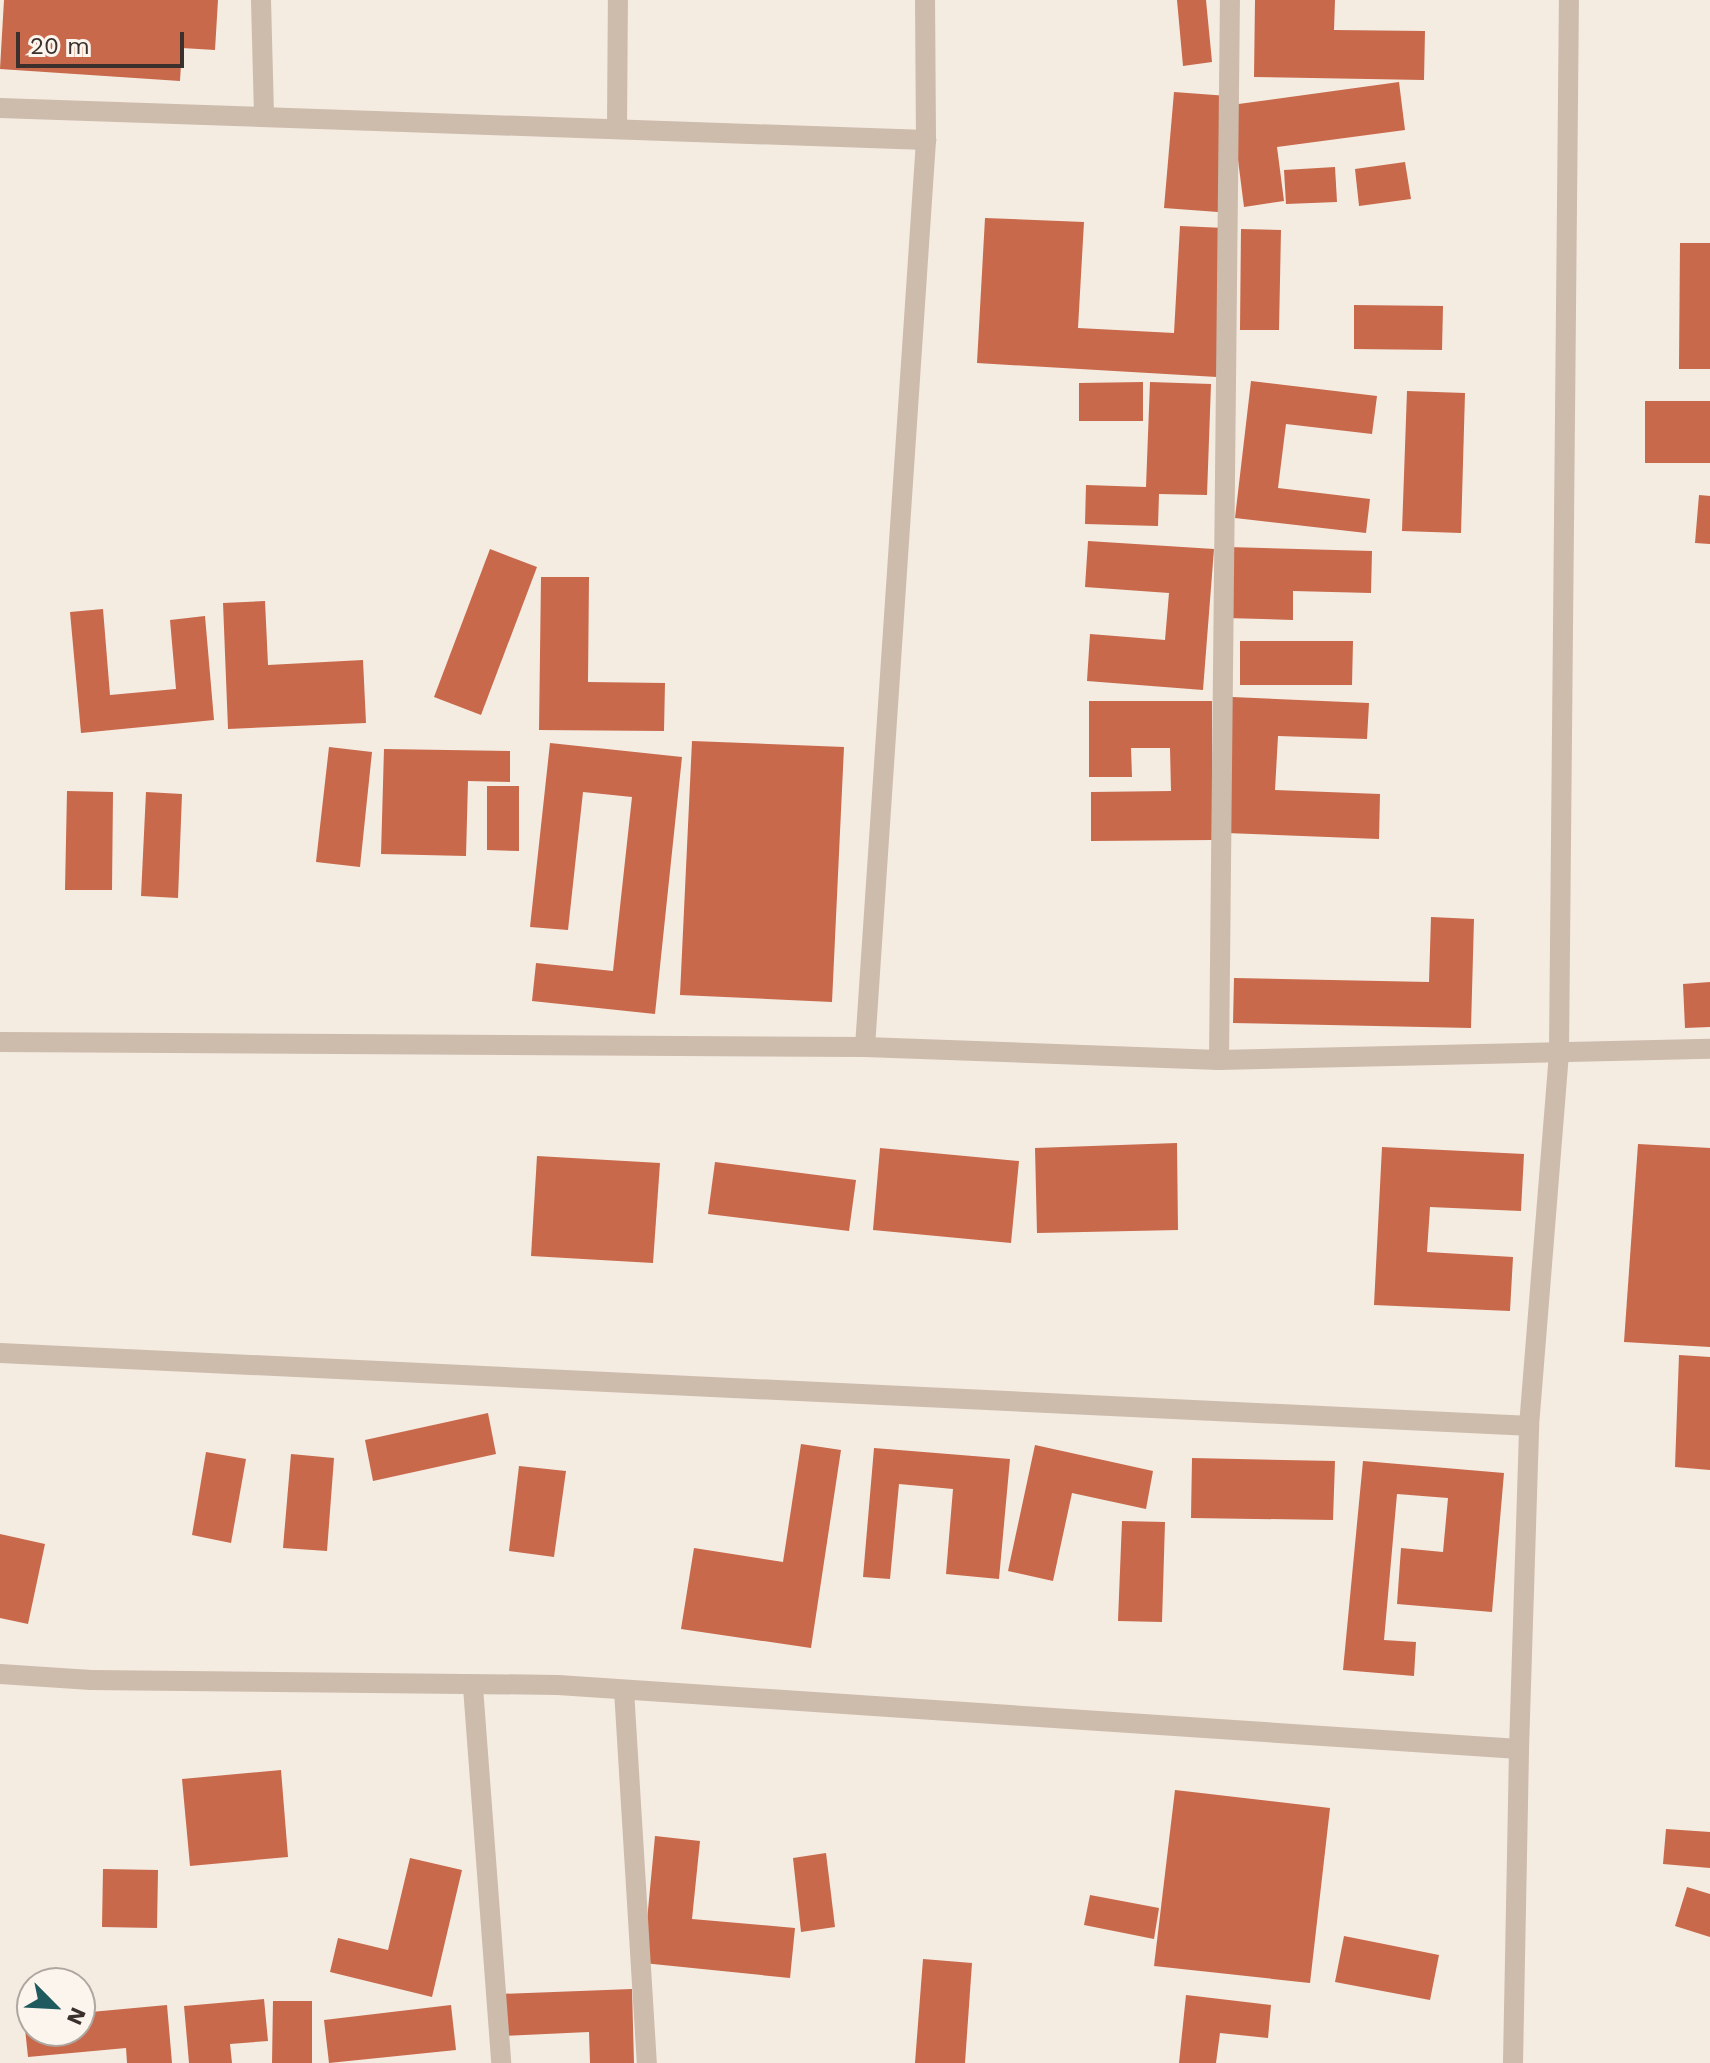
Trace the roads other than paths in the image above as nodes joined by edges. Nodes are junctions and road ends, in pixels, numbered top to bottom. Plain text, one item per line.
1 (261, 0) edge
2 (618, 0) edge
3 (925, 0) edge
4 (1230, 0) edge
5 (1569, 0) edge
6 (0, 108) edge
7 (264, 117) junction
8 (617, 129) junction
9 (926, 140) junction
10 (0, 1042) edge
11 (865, 1047) junction
12 (1710, 1049) edge
13 (1559, 1052) junction
14 (1219, 1060) junction
15 (0, 1353) edge
16 (1529, 1426) junction
17 (0, 1674) edge
18 (473, 1687) junction
19 (624, 1690) junction
20 (1519, 1749) junction
21 (501, 2063) edge
22 (647, 2063) edge
23 (1513, 2063) edge

1 - 7 street
2 - 8 street
3 - 9 street
4 - 14 street
5 - 13 street
6 - 7 street
7 - 8 street
8 - 9 street
9 - 11 street
10 - 11 street
11 - 14 street
12 - 13 street
13 - 14 street
13 - 16 street
15 - 16 street
16 - 20 street
17 - 18 street
18 - 19 street
18 - 21 street
19 - 20 street
19 - 22 street
20 - 23 street

